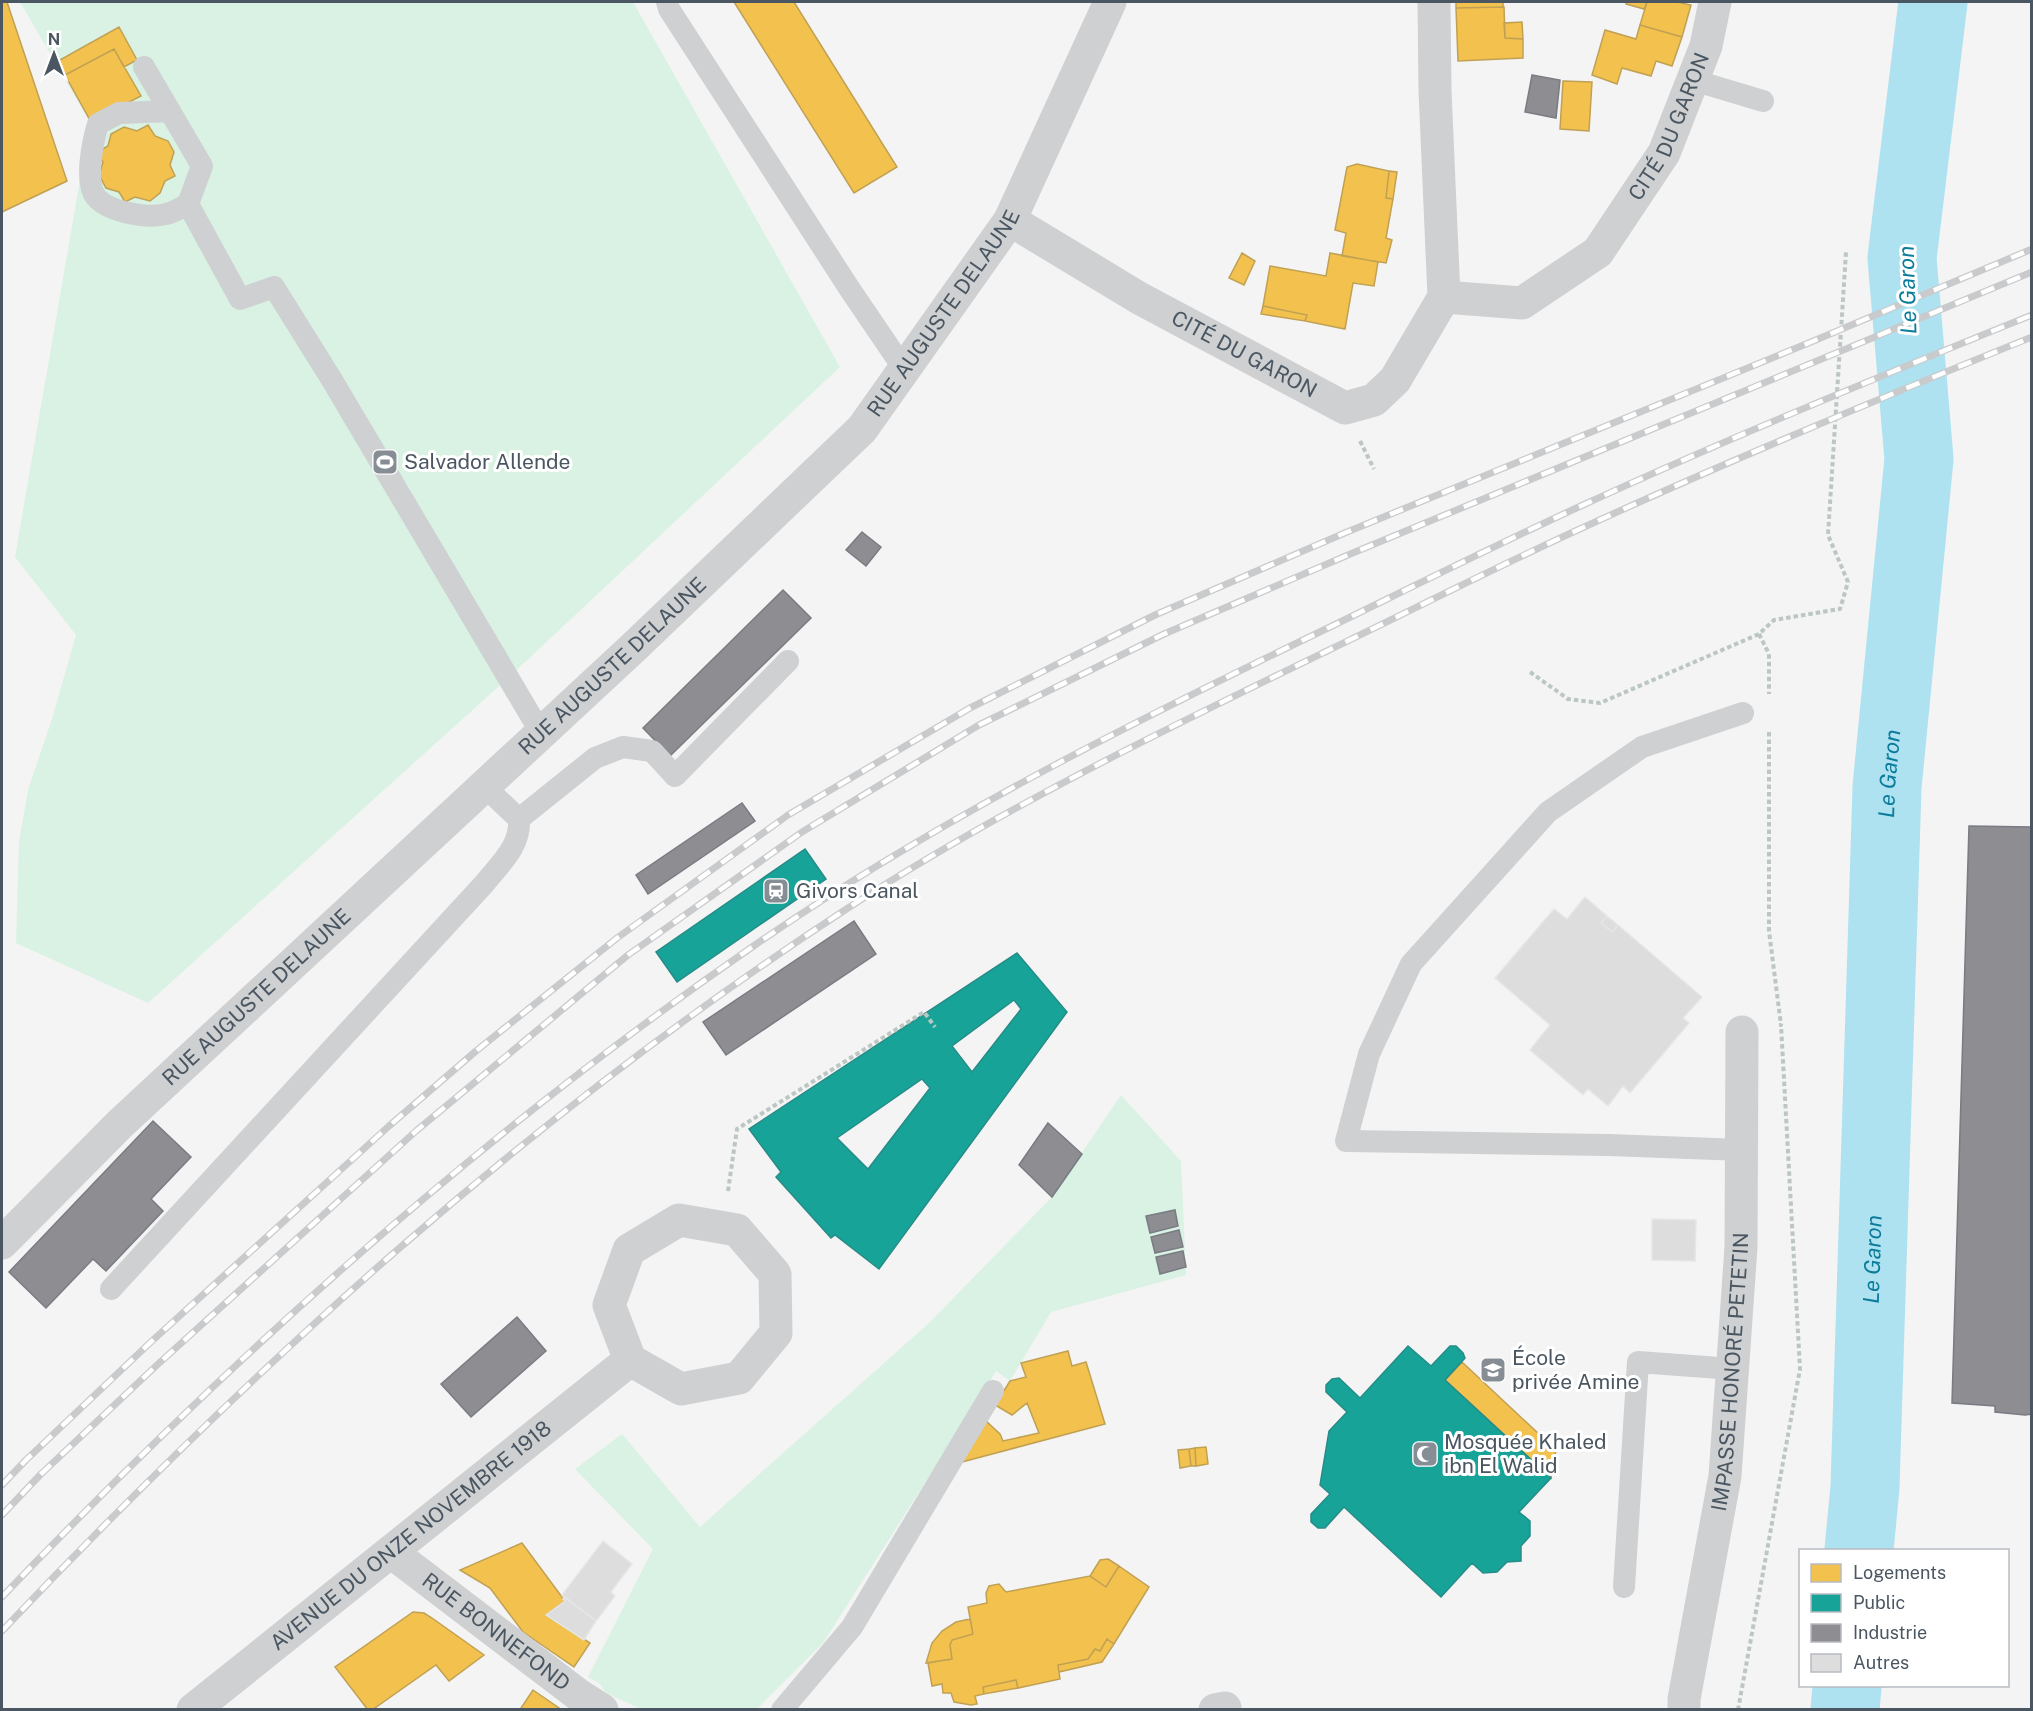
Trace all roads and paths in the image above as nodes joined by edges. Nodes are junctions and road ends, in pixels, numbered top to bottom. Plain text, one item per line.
1 (667, 2) edge
2 (1110, 2) edge
3 (1434, 2) edge
4 (1715, 2) edge
5 (144, 67) dead end
6 (1692, 80) junction
7 (1763, 101) dead end
8 (170, 111) junction
9 (188, 204) junction
10 (1010, 220) junction
11 (1846, 252) dead end
12 (1444, 297) junction
13 (904, 369) junction
14 (1759, 634) junction
15 (788, 661) dead end
16 (1530, 672) dead end
17 (1769, 700) dead end
18 (1743, 713) dead end
19 (1769, 723) dead end
20 (541, 733) junction
21 (485, 787) junction
22 (519, 819) junction
23 (1781, 1025) junction
24 (935, 1027) dead end
25 (1742, 1032) joint
26 (1742, 1150) junction
27 (722, 1227) junction
28 (2, 1243) edge
29 (111, 1289) dead end
30 (630, 1360) junction
31 (1733, 1369) junction
32 (993, 1390) dead end
33 (391, 1552) junction
34 (1624, 1587) dead end
35 (193, 1710) edge
36 (602, 1710) edge
37 (783, 1710) edge
38 (1684, 1710) edge
39 (1738, 1710) edge

1 - 13 lane
2 - 10 street, RUE AUGUSTE DELAUNE
3 - 12 street
4 - 6 street, CITÉ DU GARON
5 - 8 lane
6 - 7 lane
6 - 12 street, CITÉ DU GARON
8 - 9 lane
8 - 9 lane
9 - 20 lane
10 - 12 street, CITÉ DU GARON
10 - 13 street, RUE AUGUSTE DELAUNE
11 - 14 path
13 - 20 street, RUE AUGUSTE DELAUNE
14 - 16 path
14 - 17 path
15 - 22 lane
18 - 26 lane
19 - 23 path
20 - 21 street, RUE AUGUSTE DELAUNE
21 - 22 lane
21 - 28 street, RUE AUGUSTE DELAUNE
22 - 29 lane
23 - 25 path
23 - 39 path
24 - 27 path
25 - 26 street, IMPASSE HONORÉ PETETIN
26 - 31 street, IMPASSE HONORÉ PETETIN
27 - 30 street
27 - 30 street
30 - 33 street, AVENUE DU ONZE NOVEMBRE 1918
31 - 34 lane
31 - 38 street, IMPASSE HONORÉ PETETIN
32 - 37 lane
33 - 35 street, AVENUE DU ONZE NOVEMBRE 1918
33 - 36 street, RUE BONNEFOND

